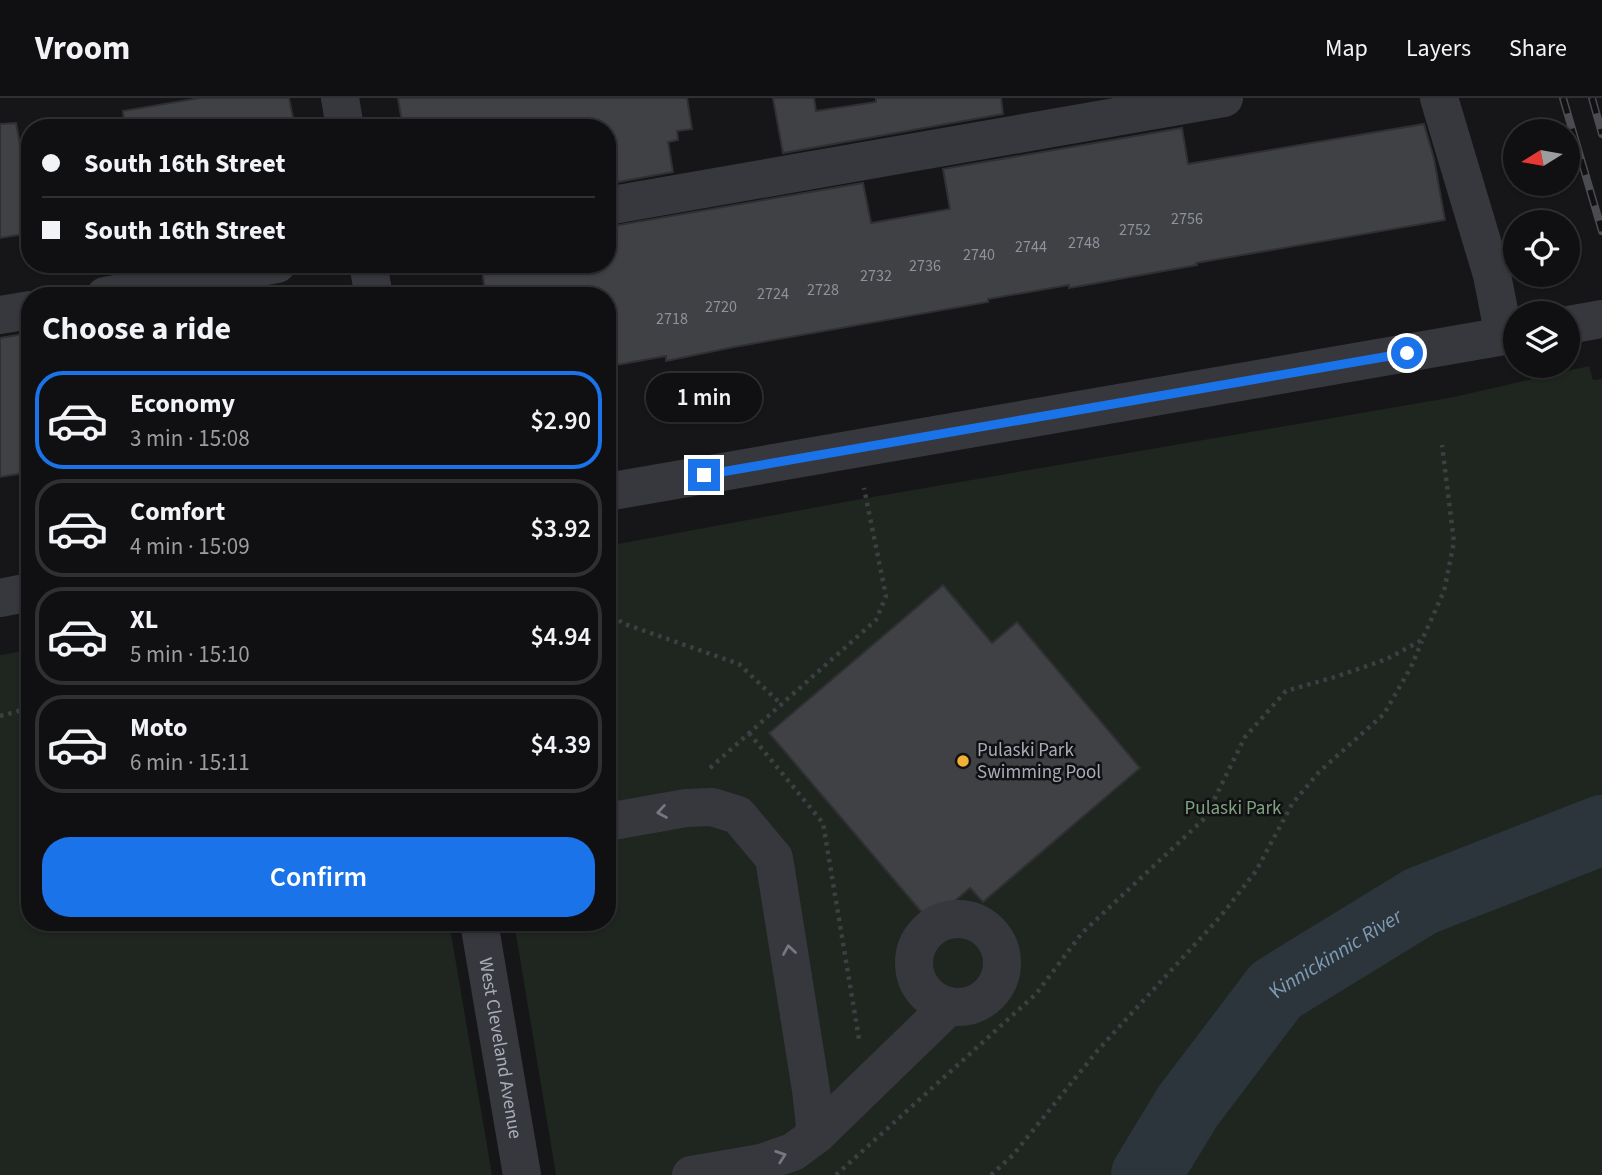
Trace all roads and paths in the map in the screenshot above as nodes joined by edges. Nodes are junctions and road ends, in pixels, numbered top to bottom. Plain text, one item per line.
1 (340, 98) edge
2 (1224, 98) edge
3 (1439, 98) edge
4 (344, 119) edge
5 (616, 204) edge
6 (229, 273) edge
7 (153, 287) edge
8 (21, 312) edge
9 (1503, 312) edge
10 (0, 315) edge
11 (1503, 336) edge
12 (1442, 445) dead end
13 (856, 449) junction
14 (616, 490) edge
15 (21, 594) edge
16 (0, 598) edge
17 (616, 617) edge
18 (1422, 640) junction
19 (782, 705) junction
20 (21, 710) edge
21 (0, 716) edge
22 (749, 733) junction
23 (702, 776) dead end
24 (616, 820) edge
25 (481, 931) edge
26 (949, 1006) dead end
27 (861, 1049) dead end
28 (816, 1135) junction
29 (522, 1175) edge
30 (691, 1175) edge
31 (836, 1175) edge
32 (991, 1175) edge

1 - 4 street
2 - 5 street
3 - 9 street
6 - 7 street
8 - 10 street
11 - 13 street
12 - 18 path
13 - 14 street
13 - 19 path
15 - 16 street
17 - 19 path
18 - 31 path
18 - 32 path
19 - 22 path
20 - 21 path
22 - 23 path
22 - 27 path
28 -> 24 street
25 - 29 street, West Cleveland Avenue
26 - 28 street
30 -> 28 street

